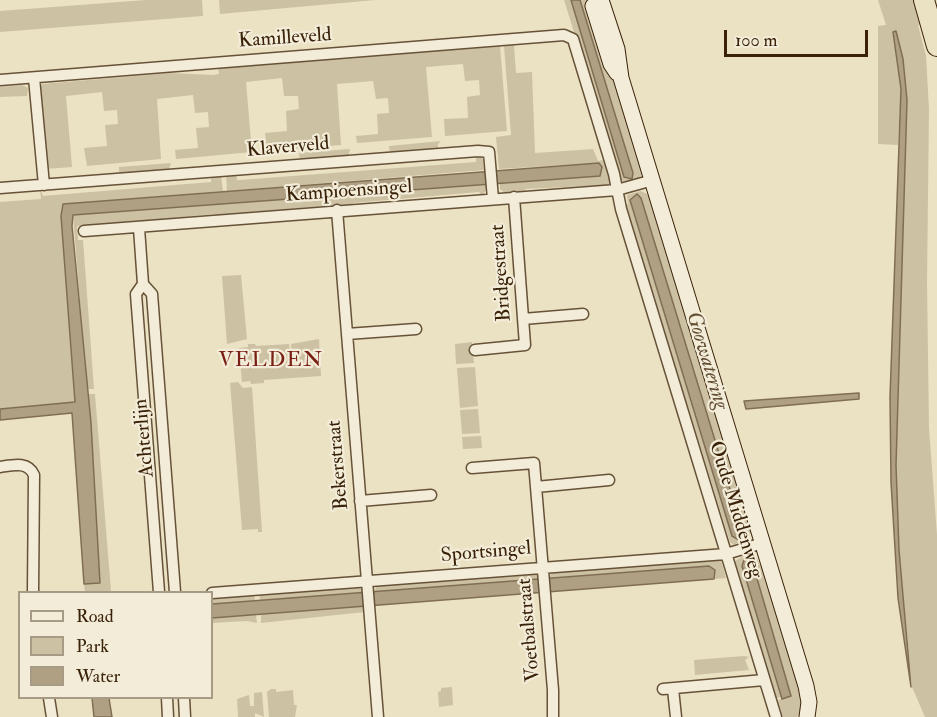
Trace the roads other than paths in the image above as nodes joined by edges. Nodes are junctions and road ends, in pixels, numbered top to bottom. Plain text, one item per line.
1 (591, 0) edge
2 (601, 0) edge
3 (924, 0) edge
4 (573, 39) joint
5 (937, 46) edge
6 (34, 78) junction
7 (621, 78) junction
8 (0, 80) edge
9 (653, 180) junction
10 (44, 185) junction
11 (0, 189) edge
12 (616, 190) junction
13 (493, 194) junction
14 (514, 197) junction
15 (337, 210) junction
16 (139, 228) junction
17 (84, 231) dead end
18 (143, 284) junction
19 (583, 314) dead end
20 (524, 319) junction
21 (416, 328) dead end
22 (347, 334) junction
23 (475, 350) dead end
24 (0, 466) edge
25 (472, 468) dead end
26 (609, 480) dead end
27 (536, 487) junction
28 (431, 495) dead end
29 (360, 501) junction
30 (763, 543) junction
31 (726, 554) junction
32 (543, 569) junction
33 (367, 585) junction
34 (33, 591) edge
35 (159, 591) edge
36 (175, 591) edge
37 (213, 593) edge
38 (764, 680) junction
39 (49, 699) edge
40 (167, 699) edge
41 (184, 699) edge
42 (52, 717) edge
43 (168, 717) edge
44 (185, 717) edge
45 (378, 717) edge
46 (553, 717) edge
47 (675, 717) edge
48 (776, 717) edge
49 (807, 717) edge

1 - 7 street, Oude Middenweg
2 - 7 street, Oude Middenweg
3 - 5 highway
4 - 6 street, Kamilleveld
4 - 12 street, Oude Middenweg
6 - 8 street, Kamilleveld
6 - 10 street
7 - 9 street, Oude Middenweg
9 - 12 street, Kampioensingel
9 - 30 street, Oude Middenweg
10 - 11 street, Klaverveld
10 - 13 street, Klaverveld
12 - 14 street, Kampioensingel
12 - 31 street, Oude Middenweg
13 - 14 street, Kampioensingel
13 - 15 street, Kampioensingel
14 - 20 street, Bridgestraat
15 - 16 street, Kampioensingel
15 - 22 street, Bekerstraat
16 - 17 street, Kampioensingel
16 - 18 street, Achterlijn
18 - 35 street, Achterlijn
18 - 36 street, Achterlijn
19 - 20 street
20 - 23 street, Bridgestraat
21 - 22 street
22 - 29 street, Bekerstraat
24 - 34 street
25 - 27 street, Voetbalstraat
26 - 27 street
27 - 32 street, Voetbalstraat
28 - 29 street
29 - 33 street, Bekerstraat
30 - 31 street, Sportsingel
30 - 49 street, Oude Middenweg
31 - 32 street, Sportsingel
31 - 38 street, Oude Middenweg
32 - 33 street, Sportsingel
32 - 46 street, Voetbalstraat
33 - 37 street, Sportsingel
33 - 45 street, Bekerstraat
38 - 47 street
38 - 48 street, Oude Middenweg
39 - 42 street
40 - 43 street
41 - 44 street

